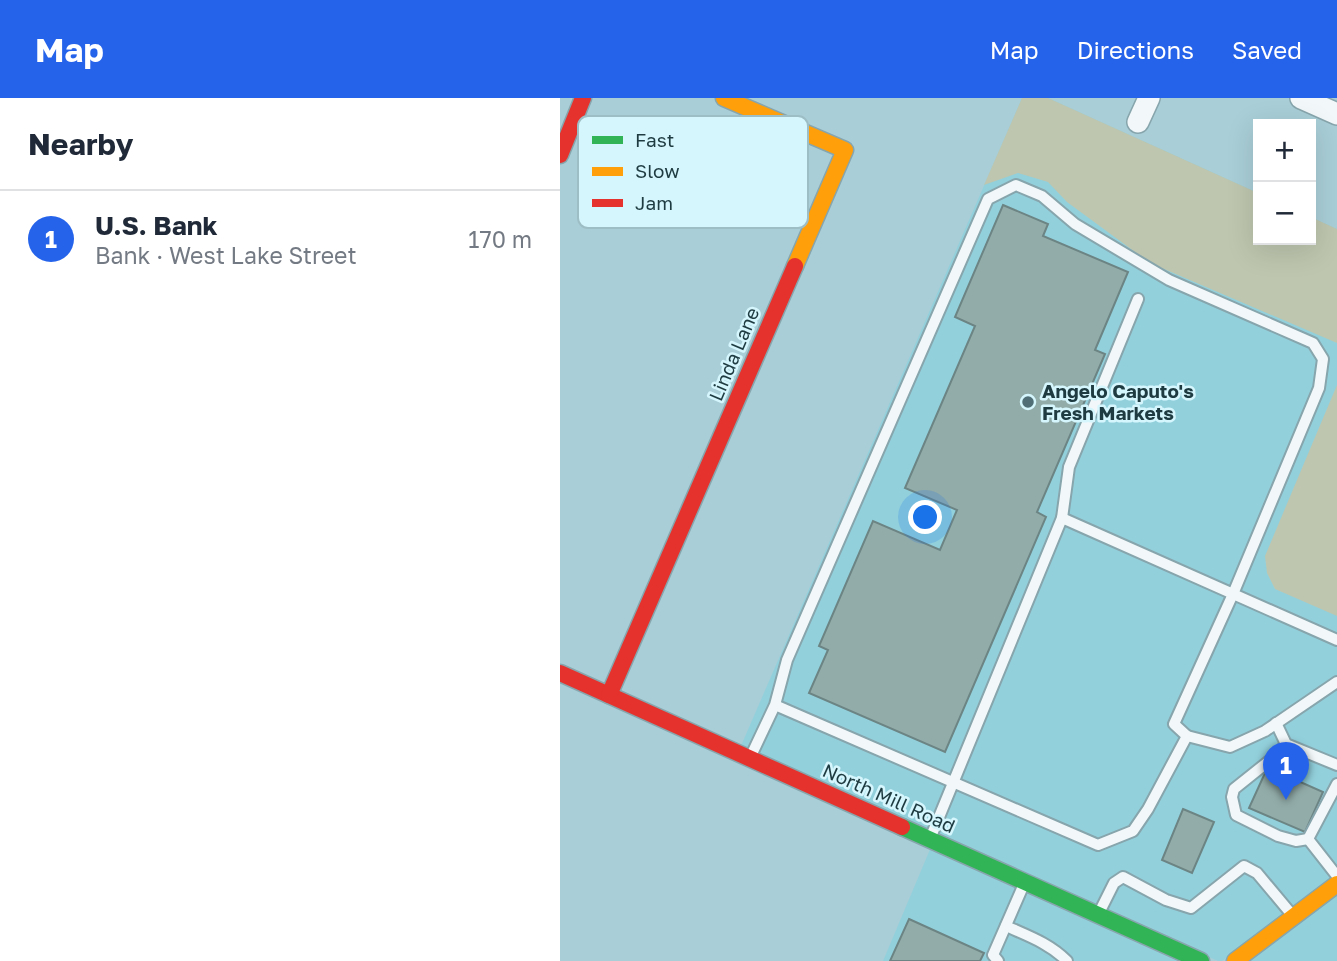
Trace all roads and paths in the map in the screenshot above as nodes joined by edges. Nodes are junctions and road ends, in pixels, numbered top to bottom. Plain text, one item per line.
1 (583, 98) edge
2 (724, 98) edge
3 (1149, 98) edge
4 (1301, 98) edge
5 (1337, 114) edge
6 (766, 116) edge
7 (1138, 122) dead end
8 (808, 134) edge
9 (560, 155) edge
10 (1138, 299) dead end
11 (1062, 518) junction
12 (1233, 594) junction
13 (1337, 640) edge
14 (560, 673) edge
15 (1337, 682) edge
16 (609, 695) junction
17 (775, 705) junction
18 (1276, 723) junction
19 (1187, 736) junction
20 (1286, 744) junction
21 (750, 758) junction
22 (1337, 765) edge
23 (953, 784) junction
24 (1337, 784) edge
25 (930, 839) junction
26 (1308, 839) junction
27 (1337, 876) edge
28 (1025, 882) junction
29 (1337, 884) edge
30 (1098, 915) junction
31 (1294, 917) junction
32 (1006, 926) junction
33 (994, 959) edge
34 (1067, 961) edge
35 (1201, 961) edge
36 (1235, 961) edge

1 - 9 street
2 - 6 street, Linda Lane
3 - 7 street
4 - 5 street
8 - 16 street, Linda Lane
10 - 11 lane
11 - 12 lane
11 - 23 lane
12 - 13 lane
12 - 17 lane
12 - 19 lane
14 - 16 street, North Mill Road
15 - 18 lane
16 - 21 street, North Mill Road
17 - 21 lane
17 - 23 lane
18 - 19 lane
18 - 20 lane
19 - 23 lane
20 - 22 lane
20 - 26 lane
21 - 25 street, North Mill Road
23 - 25 lane
24 - 26 lane
25 - 28 street, North Mill Road
26 - 27 lane
28 - 30 street, North Mill Road
28 - 32 lane
29 - 31 street
30 - 31 lane
30 - 35 street, North Mill Road
31 - 36 street
32 - 33 lane
32 - 34 lane

